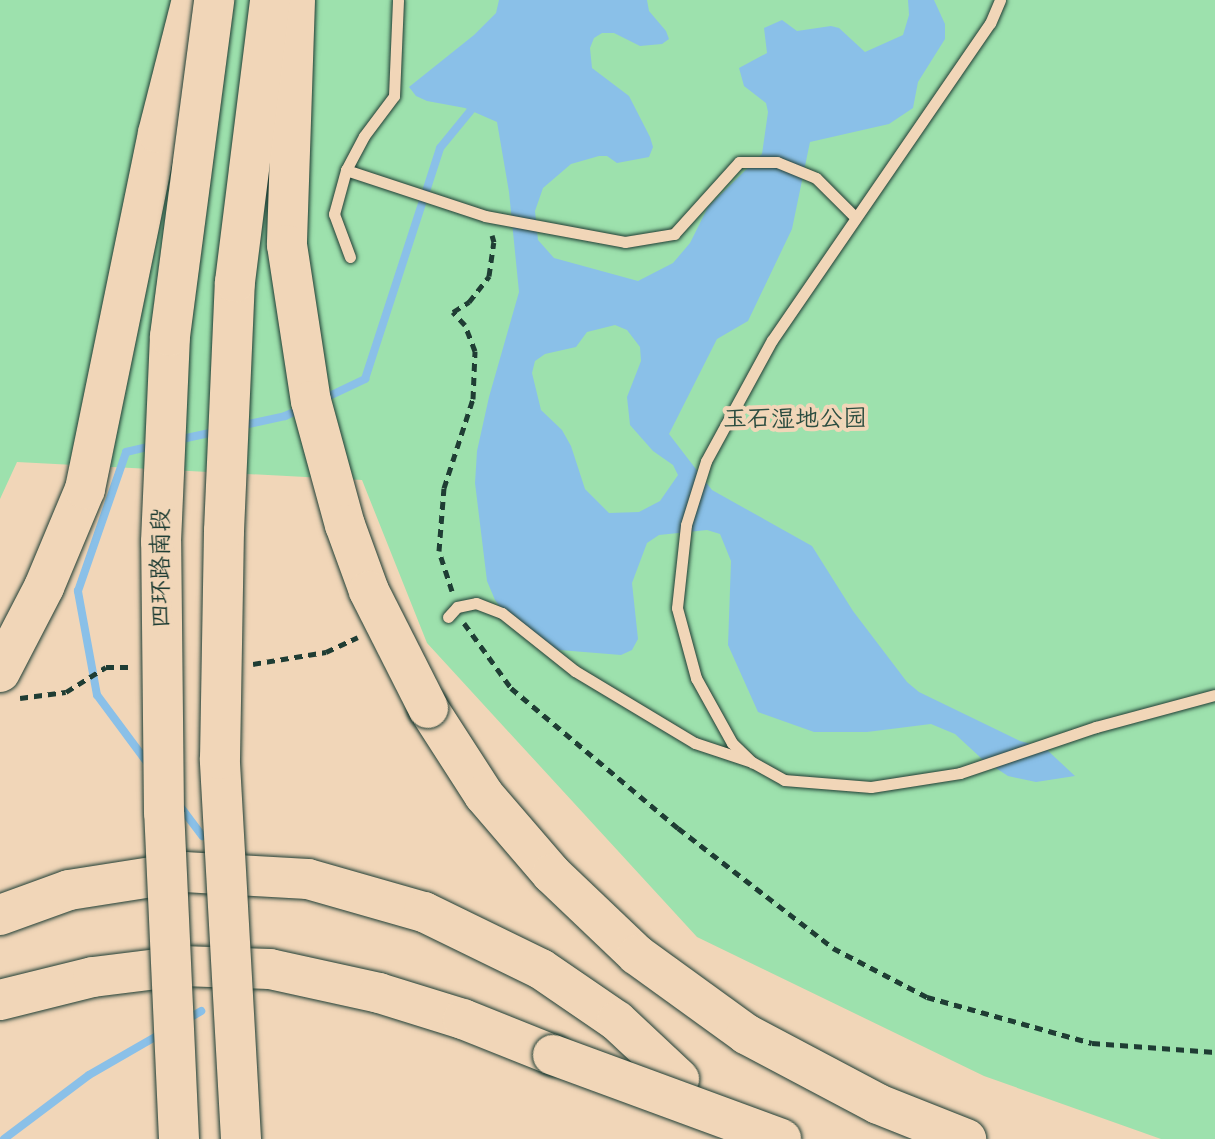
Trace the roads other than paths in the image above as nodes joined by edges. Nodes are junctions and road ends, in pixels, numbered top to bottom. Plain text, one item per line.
1 (192, 0) edge
2 (214, 0) edge
3 (270, 0) edge
4 (295, 0) edge
5 (398, 0) edge
6 (1000, 0) edge
7 (346, 170) junction
8 (855, 217) junction
9 (350, 257) dead end
10 (448, 617) dead end
11 (8, 685) edge
12 (1215, 695) edge
13 (754, 763) junction
14 (0, 915) edge
15 (0, 1000) edge
16 (233, 1006) junction
17 (679, 1079) dead end
18 (179, 1139) edge
19 (241, 1139) edge
20 (254, 1139) edge
21 (781, 1139) edge
22 (966, 1139) edge

1 - 11 highway
2 - 18 highway, 四环路南段, bridge
3 - 16 highway, bridge
4 - 22 highway, bridge
5 - 7 lane
6 - 8 lane
7 - 8 lane
7 - 9 lane
8 - 13 lane
10 - 13 lane
12 - 13 lane
14 - 17 highway
15 - 21 highway, bridge
16 - 19 highway, bridge
16 - 20 highway, bridge

